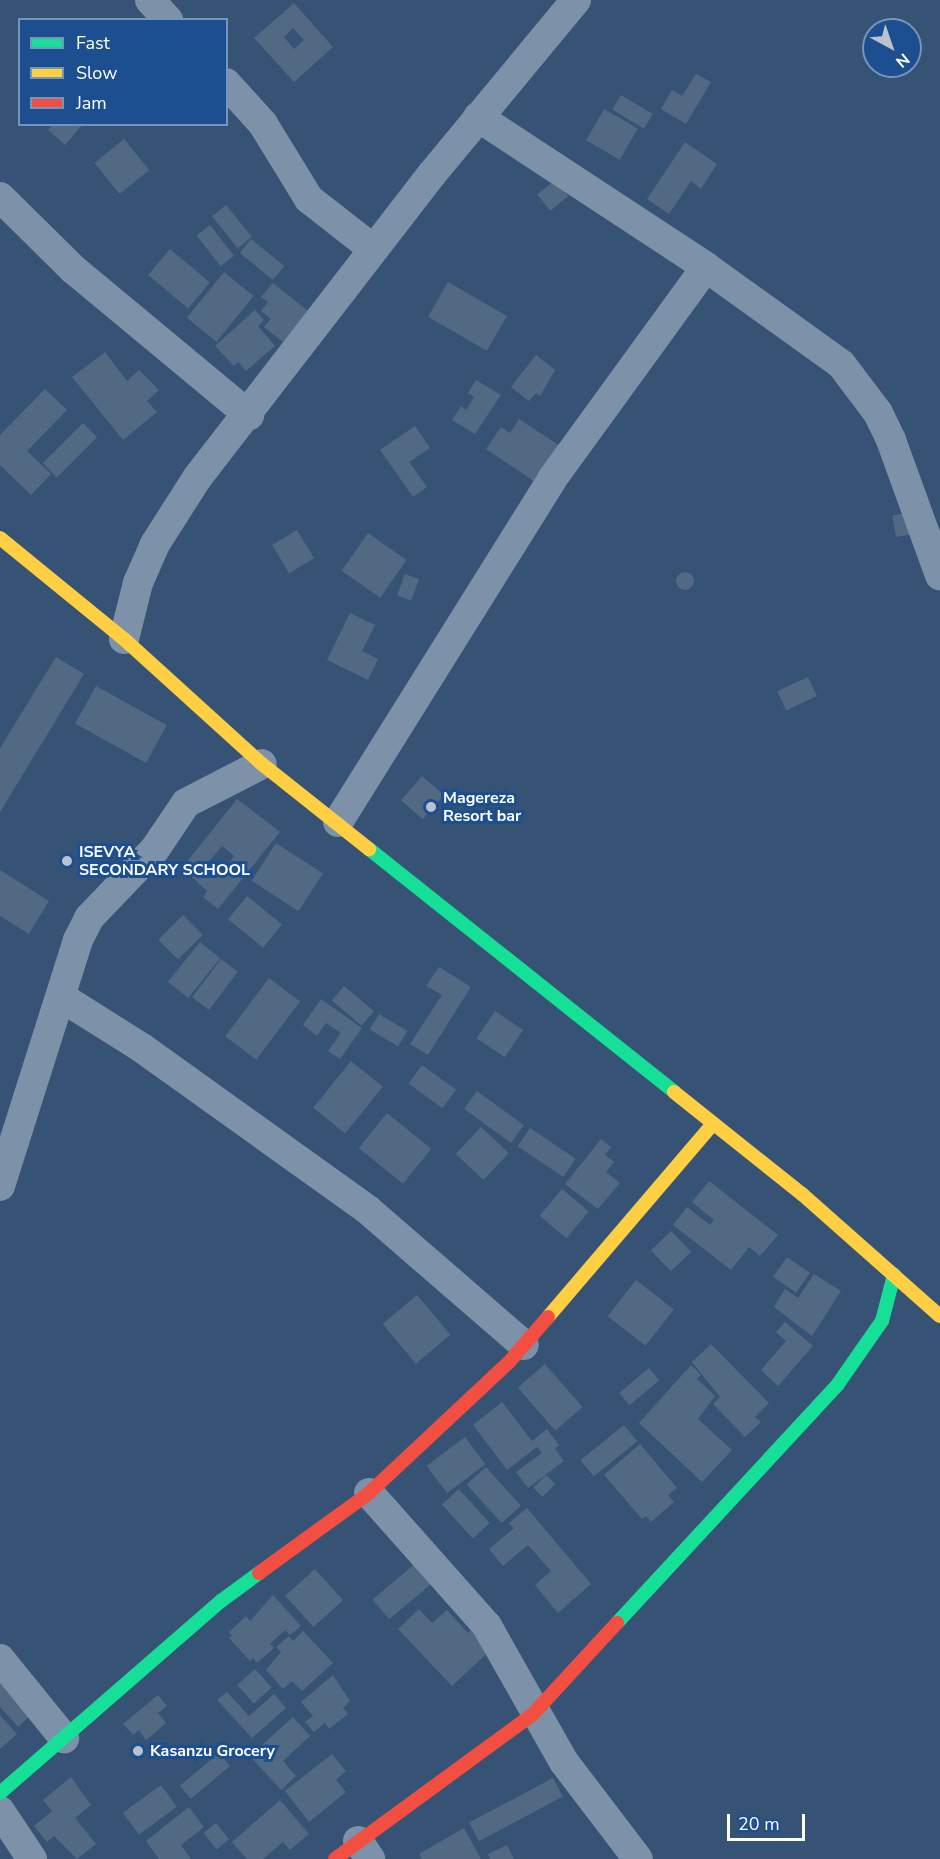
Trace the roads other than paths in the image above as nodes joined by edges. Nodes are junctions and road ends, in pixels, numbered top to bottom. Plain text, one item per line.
1 (150, 0) edge
2 (576, 0) edge
3 (166, 18) edge
4 (228, 85) edge
5 (478, 117) junction
6 (0, 197) edge
7 (373, 249) junction
8 (706, 267) junction
9 (249, 415) junction
10 (0, 538) edge
11 (940, 575) edge
12 (124, 639) junction
13 (262, 764) junction
14 (338, 822) junction
15 (62, 997) junction
16 (713, 1124) junction
17 (0, 1186) edge
18 (894, 1275) junction
19 (940, 1316) edge
20 (524, 1345) junction
21 (369, 1492) junction
22 (0, 1659) edge
23 (533, 1714) junction
24 (63, 1738) junction
25 (0, 1793) edge
26 (0, 1811) edge
27 (354, 1853) edge
28 (32, 1859) edge
29 (638, 1859) edge

1 - 3 street
2 - 5 street
4 - 7 street
5 - 7 street
5 - 8 street
6 - 9 street
7 - 9 street
8 - 11 street
8 - 14 street
9 - 12 street
10 - 12 street
12 - 13 street
13 - 14 street
13 - 15 street
14 - 16 street
15 - 17 street
15 - 20 street
16 - 18 street
16 - 20 street
18 - 19 street
18 - 23 street
20 - 21 street
21 - 23 street
21 - 24 street
22 - 24 street
23 - 27 street
23 - 29 street
24 - 25 street
26 - 28 street

